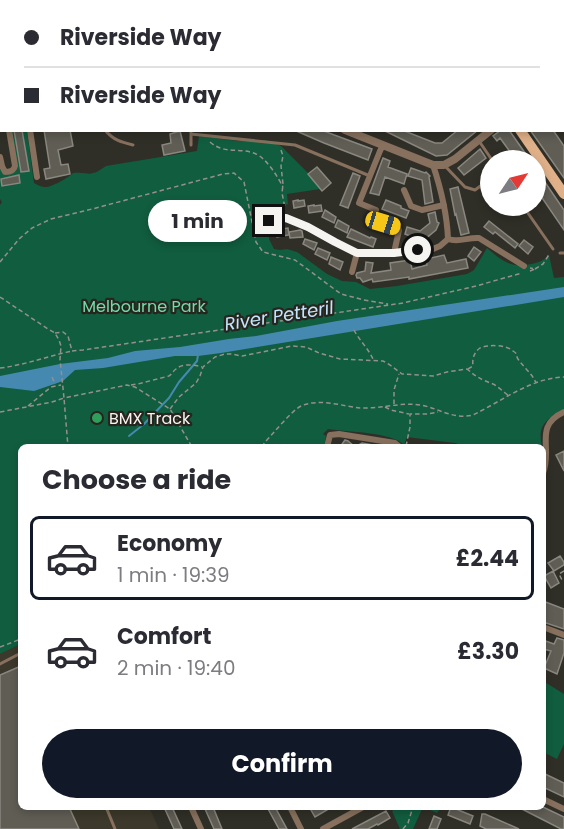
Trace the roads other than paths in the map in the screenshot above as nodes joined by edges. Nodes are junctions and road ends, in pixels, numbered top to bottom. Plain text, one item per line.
1 (120, 0) edge
2 (139, 0) edge
3 (9, 132) edge
4 (30, 132) edge
5 (107, 132) edge
6 (191, 132) edge
7 (350, 132) edge
8 (489, 132) edge
9 (521, 132) edge
10 (479, 141) junction
11 (133, 145) dead end
12 (191, 145) dead end
13 (383, 145) junction
14 (485, 150) edge
15 (0, 157) edge
16 (433, 165) junction
17 (444, 165) junction
18 (370, 176) junction
19 (37, 177) dead end
20 (480, 186) edge
21 (404, 190) dead end
22 (564, 194) edge
23 (444, 205) junction
24 (285, 208) road end
25 (376, 210) dead end
26 (530, 216) edge
27 (286, 218) junction
28 (269, 221) dead end
29 (383, 223) dead end
30 (448, 239) junction
31 (553, 249) road end
32 (357, 253) junction
33 (394, 253) junction
34 (524, 266) road end
35 (352, 273) dead end
36 (564, 412) edge
37 (328, 444) edge
38 (396, 444) edge
39 (545, 444) edge
40 (546, 628) edge
41 (564, 635) edge
42 (18, 655) edge
43 (0, 664) edge
44 (546, 800) edge
45 (564, 809) edge
46 (107, 810) edge
47 (192, 810) edge
48 (292, 810) edge
49 (358, 810) edge
50 (115, 829) edge
51 (201, 829) edge
52 (301, 829) edge
53 (323, 829) edge

1 - 2 lane
3 - 15 street
4 - 19 street
5 - 11 lane
6 - 12 lane
6 - 18 lane
7 - 13 street
8 - 10 street
9 - 22 main road
10 - 14 lane
10 - 17 street
13 - 16 street
13 - 18 street
16 - 17 street
16 - 23 street
17 - 20 lane
18 - 25 street
21 - 23 street
23 - 30 street
24 - 27 street
26 - 31 lane
27 - 28 street
27 - 32 street
29 - 33 street
30 - 33 street
30 - 34 street
32 - 33 street
32 - 35 street
36 - 39 street
37 - 38 street
40 - 41 street
42 - 43 lane
44 - 45 street
46 - 50 lane
47 - 51 street
48 - 52 street
49 - 53 street

